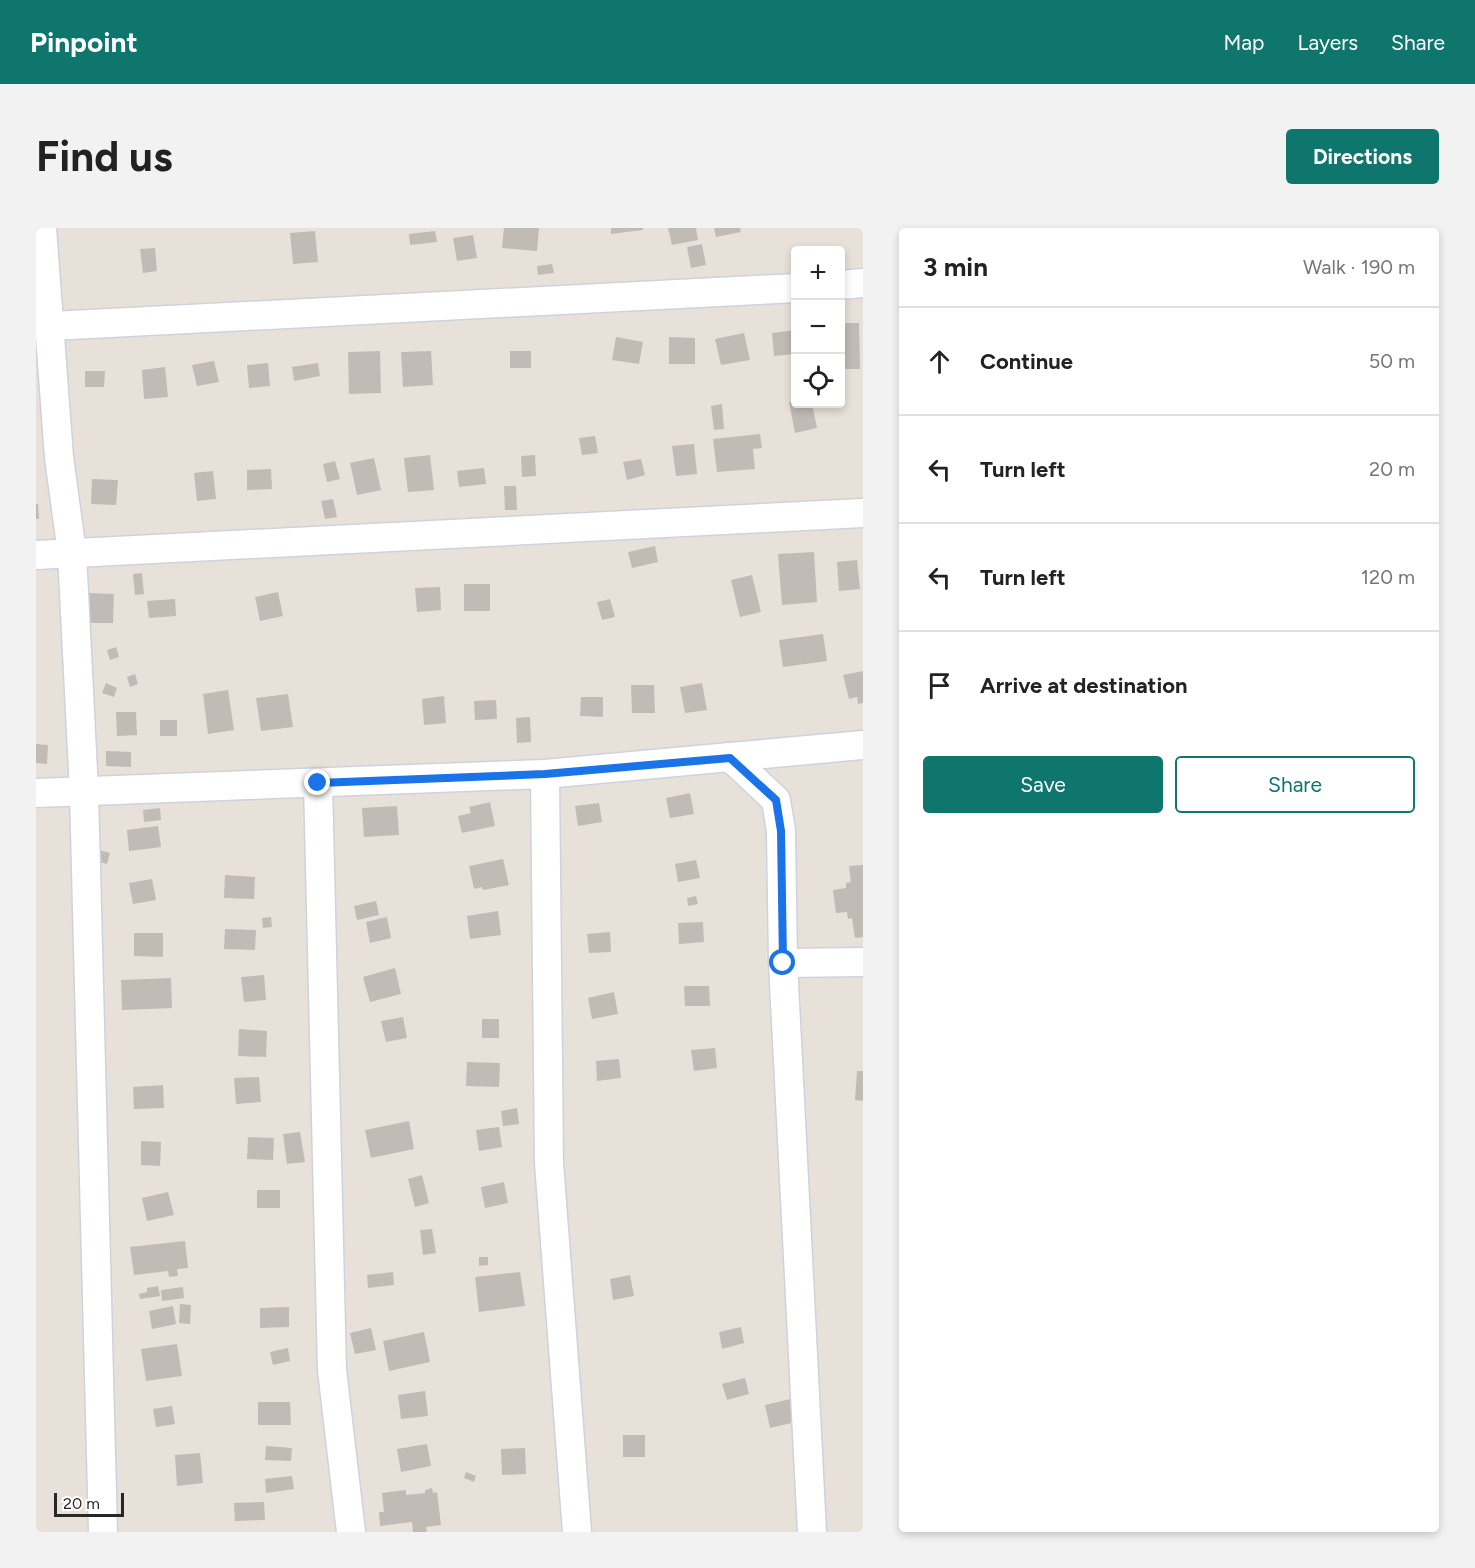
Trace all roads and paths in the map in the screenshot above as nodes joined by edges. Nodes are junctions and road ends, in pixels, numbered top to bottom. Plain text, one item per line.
1 (42, 228) edge
2 (863, 283) edge
3 (845, 285) edge
4 (791, 288) edge
5 (51, 326) junction
6 (863, 513) edge
7 (72, 553) junction
8 (36, 555) edge
9 (863, 745) edge
10 (730, 758) junction
11 (545, 774) junction
12 (318, 783) junction
13 (84, 791) junction
14 (36, 793) edge
15 (863, 962) edge
16 (783, 963) junction
17 (103, 1532) edge
18 (351, 1532) edge
19 (577, 1532) edge
20 (812, 1532) edge

1 - 5 street
2 - 3 street
4 - 5 street
5 - 7 street
6 - 7 street
7 - 8 street
7 - 13 street
9 - 10 street
10 - 11 street
10 - 16 street
11 - 12 street
11 - 19 street
12 - 13 street
12 - 18 street
13 - 14 street
13 - 17 street
15 - 16 street
16 - 20 street

